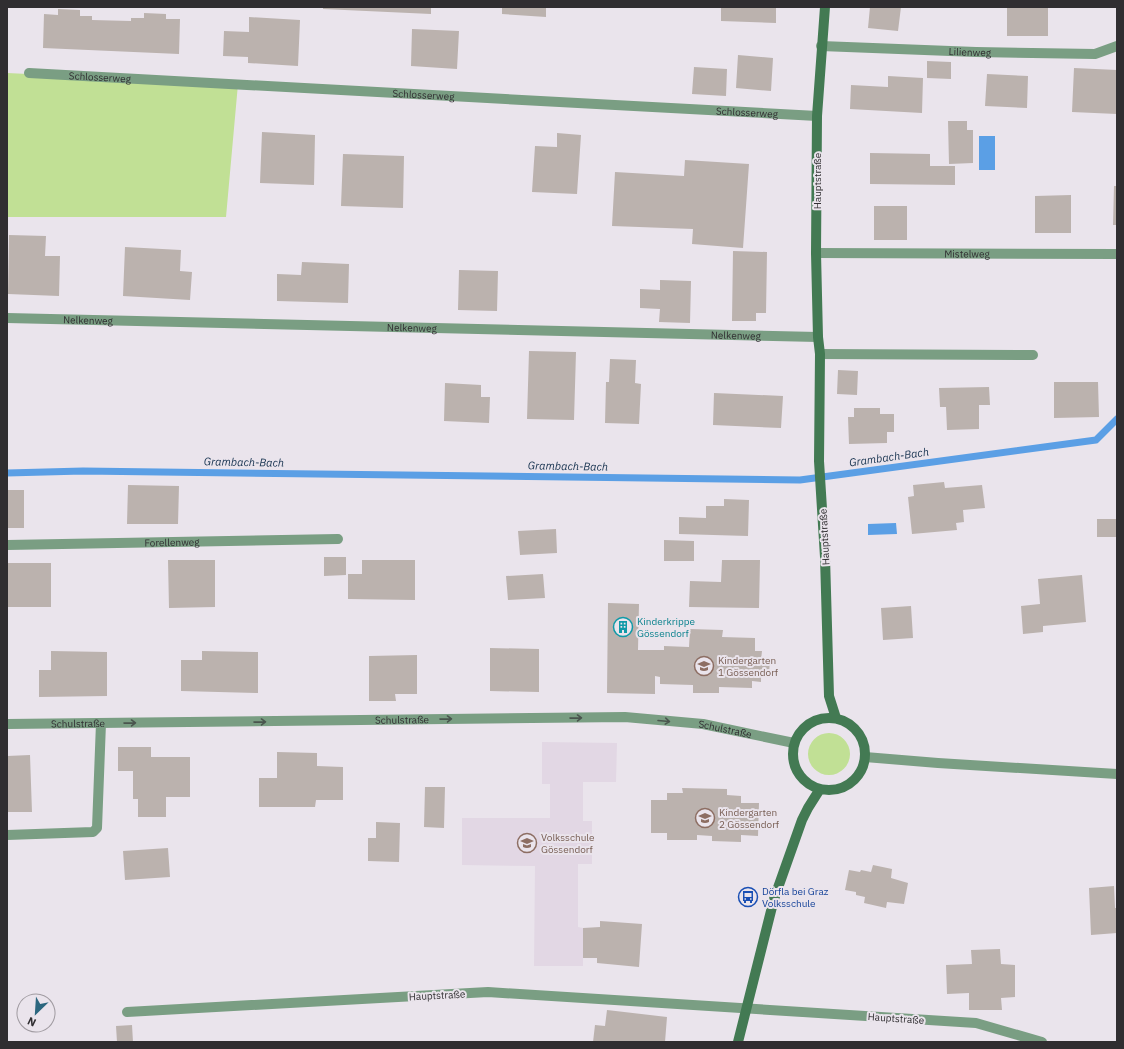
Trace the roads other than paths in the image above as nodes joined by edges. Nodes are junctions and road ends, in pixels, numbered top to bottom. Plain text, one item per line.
1 (825, 7) edge
2 (821, 46) junction
3 (1117, 46) edge
4 (29, 73) dead end
5 (817, 116) junction
6 (816, 253) junction
7 (1117, 254) edge
8 (7, 318) edge
9 (818, 337) junction
10 (820, 354) junction
11 (1034, 355) dead end
12 (338, 539) dead end
13 (7, 544) edge
14 (836, 718) junction
15 (101, 723) junction
16 (7, 724) edge
17 (794, 743) junction
18 (865, 758) junction
19 (1117, 774) edge
20 (820, 789) junction
21 (7, 835) edge
22 (747, 1008) junction
23 (127, 1012) dead end
24 (738, 1042) edge
25 (1042, 1042) edge

1 - 2 main road, Hauptstraße
2 - 3 street, Lilienweg
2 - 5 main road, Hauptstraße
4 - 5 street, Schlosserweg
5 - 6 main road, Hauptstraße
6 - 7 street, Mistelweg
6 - 9 main road, Hauptstraße
8 - 9 street, Nelkenweg
9 - 10 main road, Hauptstraße
10 - 11 street
10 - 14 main road, Hauptstraße
12 - 13 street, Forellenweg
14 - 17 main road
14 - 18 main road
15 - 16 street, Schulstraße
15 -> 17 street, Schulstraße
15 - 21 street
17 - 20 main road
18 - 19 street
18 - 20 main road
20 - 22 main road
22 - 23 street, Hauptstraße
22 - 24 main road
22 - 25 street, Hauptstraße

